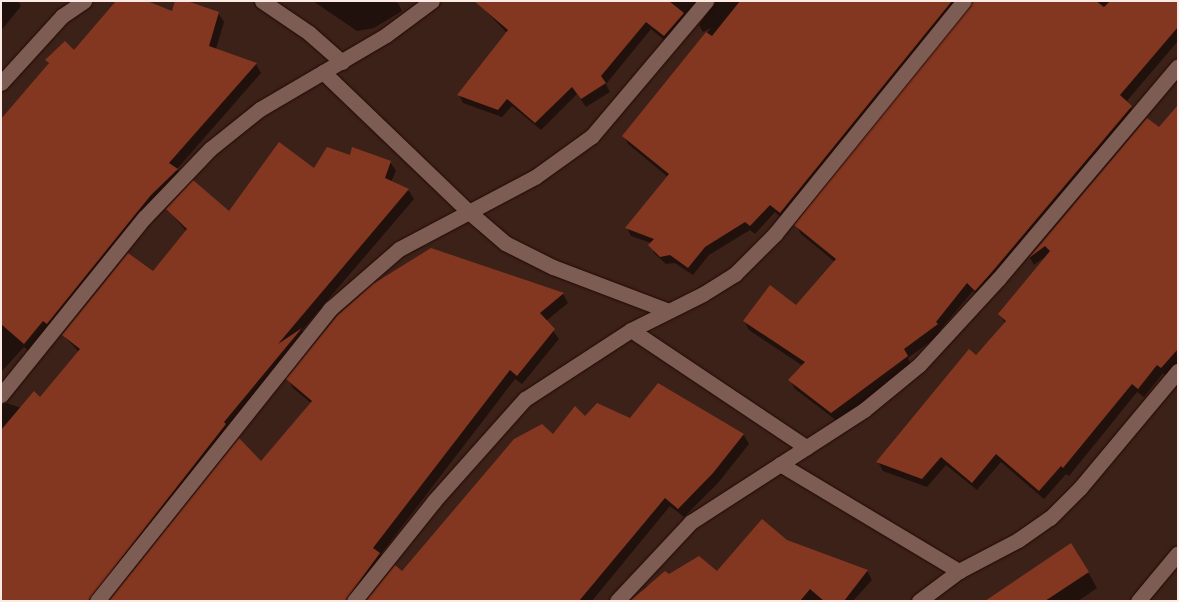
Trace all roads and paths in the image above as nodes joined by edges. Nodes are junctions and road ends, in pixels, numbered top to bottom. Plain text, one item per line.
1 (84, 1) edge
2 (262, 1) edge
3 (432, 1) edge
4 (706, 1) edge
5 (964, 1) edge
6 (342, 62) junction
7 (1178, 66) edge
8 (323, 72) junction
9 (1, 83) edge
10 (469, 212) junction
11 (666, 310) junction
12 (631, 330) junction
13 (1178, 371) edge
14 (1, 395) edge
15 (806, 448) junction
16 (780, 464) junction
17 (1178, 553) edge
18 (959, 570) junction
19 (96, 601) edge
20 (354, 601) edge
21 (617, 601) edge
22 (919, 601) edge
23 (1138, 601) edge

1 - 9 street
2 - 6 street
3 - 6 street
4 - 10 street
5 - 11 street
6 - 8 street
7 - 15 street
8 - 10 street
8 - 14 street
10 - 11 street
10 - 19 street
11 - 12 street
12 - 15 street
12 - 20 street
13 - 18 street
15 - 16 street
16 - 18 street
16 - 21 street
17 - 23 street
18 - 22 street

